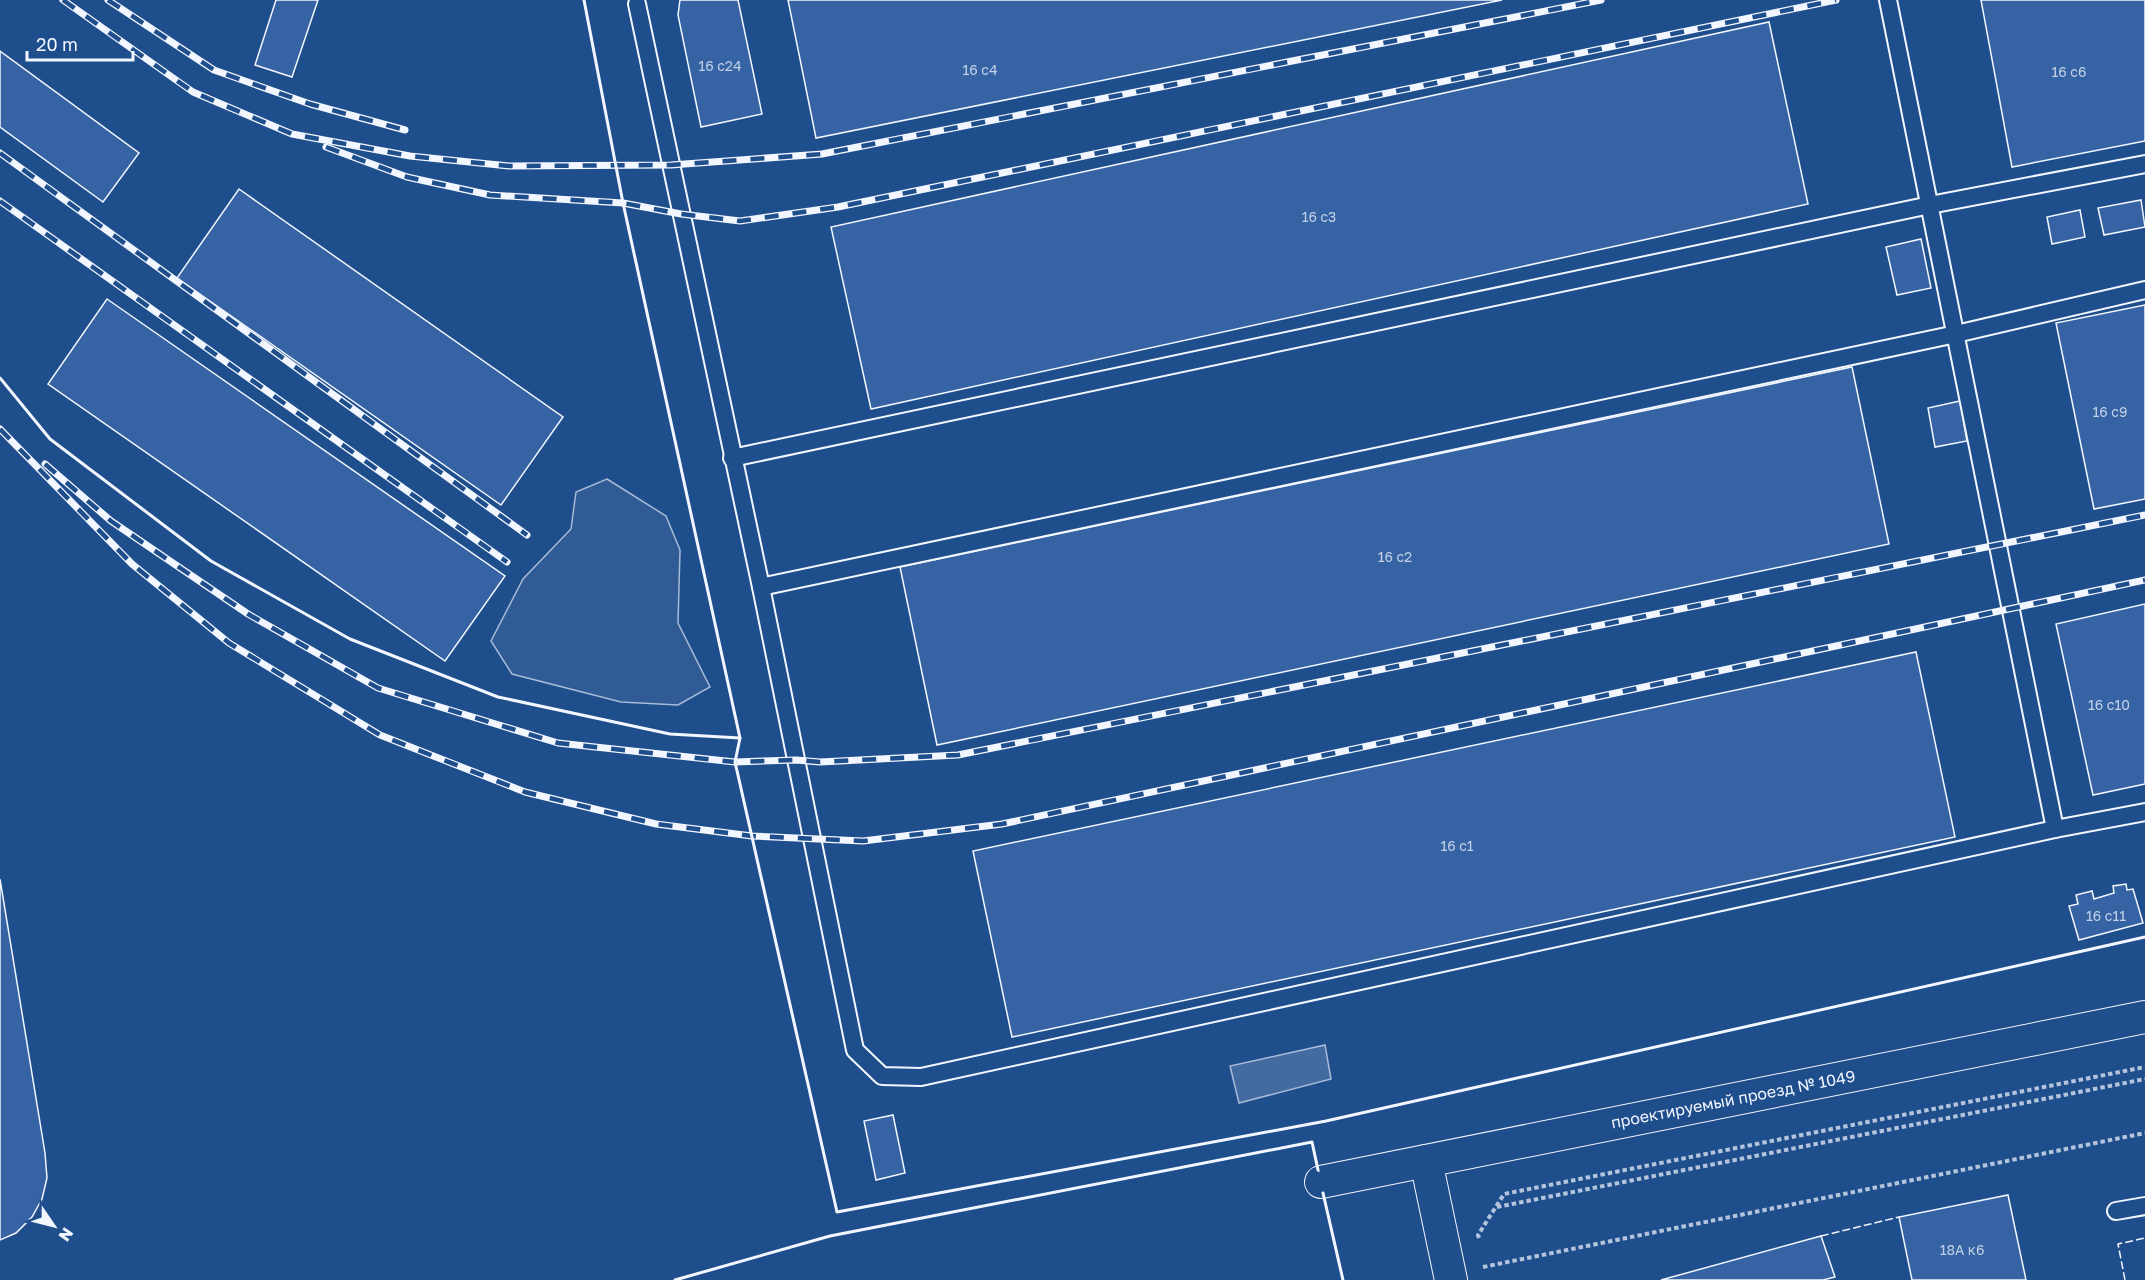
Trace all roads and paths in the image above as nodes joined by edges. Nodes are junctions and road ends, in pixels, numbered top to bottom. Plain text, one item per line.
1 (1888, 0) edge
2 (637, 4) dead end
3 (2145, 164) edge
4 (1930, 205) junction
5 (2145, 290) edge
6 (1956, 334) junction
7 (732, 458) junction
8 (761, 587) junction
9 (2145, 812) edge
10 (2055, 829) junction
11 (2145, 1017) edge
12 (2145, 1067) edge
13 (2145, 1078) edge
14 (2145, 1133) edge
15 (1426, 1161) junction
16 (1321, 1182) dead end
17 (2145, 1206) edge
18 (1496, 1207) junction
19 (2116, 1211) dead end
20 (1480, 1245) dead end
21 (1484, 1273) dead end
22 (1451, 1280) edge

1 - 4 lane
2 - 7 lane
3 - 4 lane
4 - 6 lane
4 - 7 lane
5 - 6 lane
6 - 8 lane
6 - 10 lane
7 - 8 lane
8 - 10 lane
9 - 10 lane
11 - 15 street, проектируемый проезд № 1049
12 - 18 path
13 - 18 path
14 - 21 path
15 - 16 street, проектируемый проезд № 1049
15 - 22 street
17 - 19 lane
18 - 20 path

